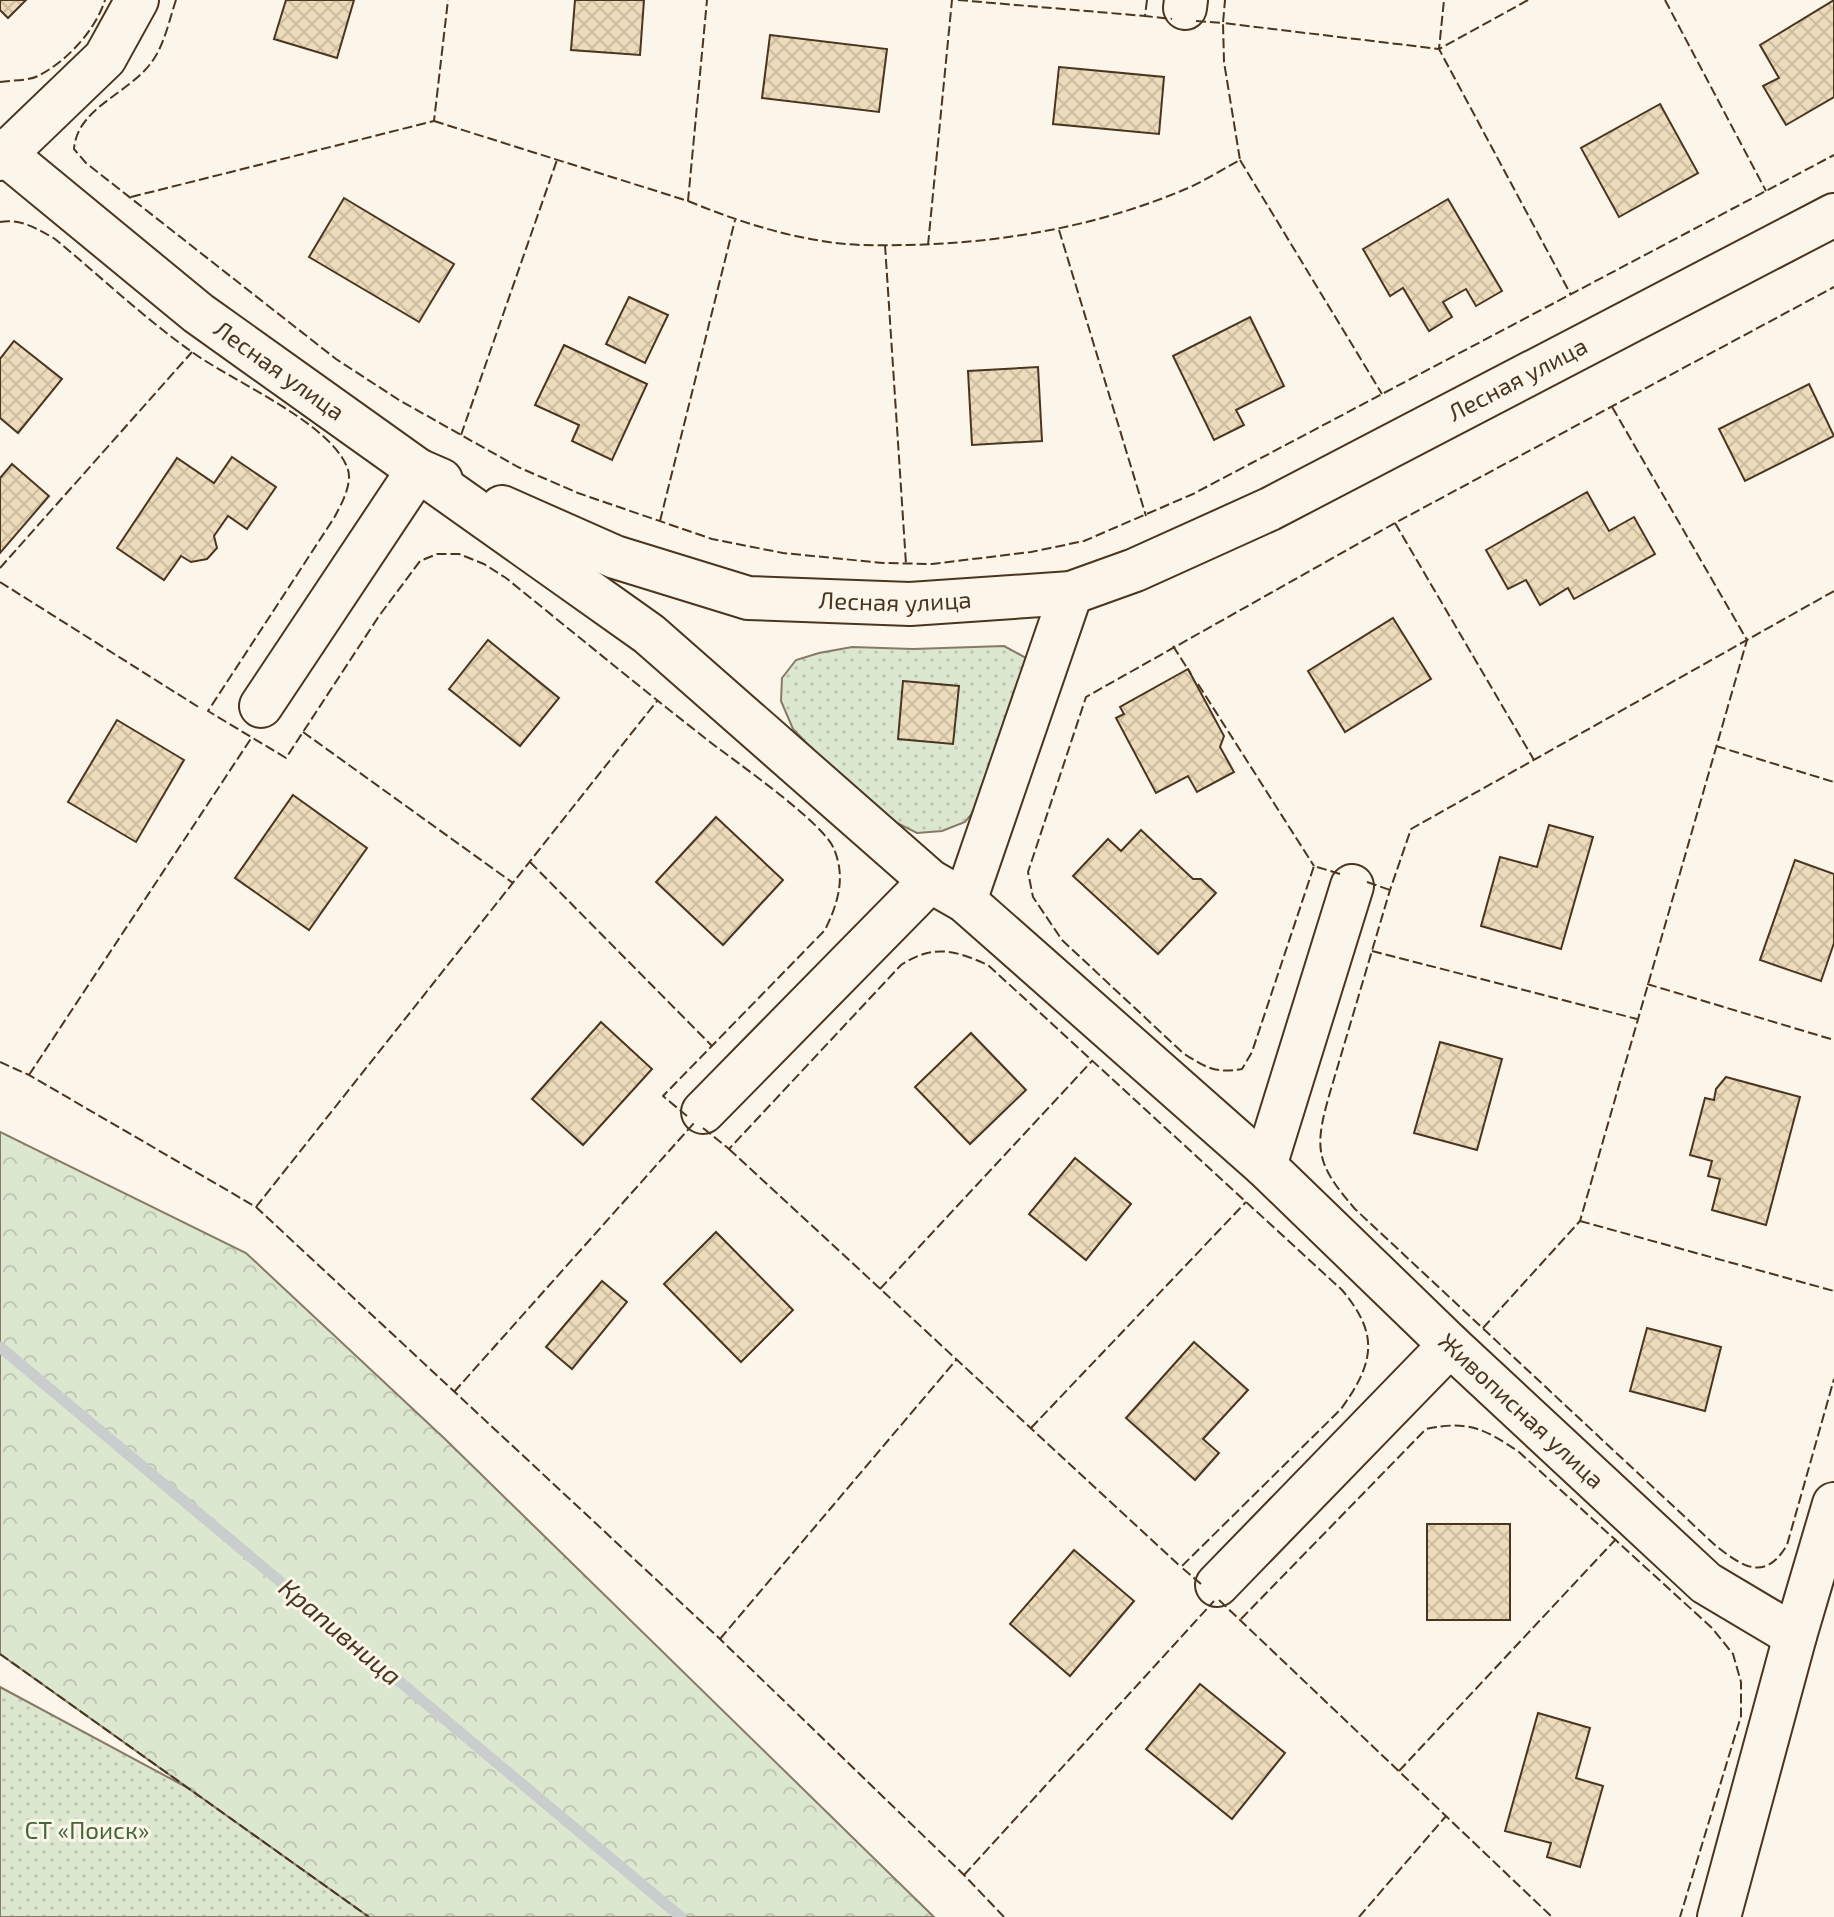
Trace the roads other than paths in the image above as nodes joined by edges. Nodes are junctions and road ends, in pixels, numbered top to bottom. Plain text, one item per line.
1 (137, 0) edge
2 (2, 154) edge
3 (1834, 215) edge
4 (418, 470) junction
5 (1071, 593) junction
6 (261, 706) dead end
7 (1352, 886) dead end
8 (947, 891) junction
9 (703, 1112) dead end
10 (1265, 1166) junction
11 (1450, 1345) junction
12 (1834, 1504) edge
13 (1217, 1585) dead end
14 (1795, 1636) junction
15 (1719, 1917) edge

1 - 2 street
2 - 4 street, Лесная улица
3 - 5 street, Лесная улица
4 - 5 street, Лесная улица
4 - 6 street
4 - 8 street, Живописная улица
5 - 8 street
7 - 10 street
8 - 9 street
8 - 10 street, Живописная улица
10 - 11 street, Живописная улица
11 - 13 street
11 - 14 street, Живописная улица
12 - 14 street
14 - 15 street

